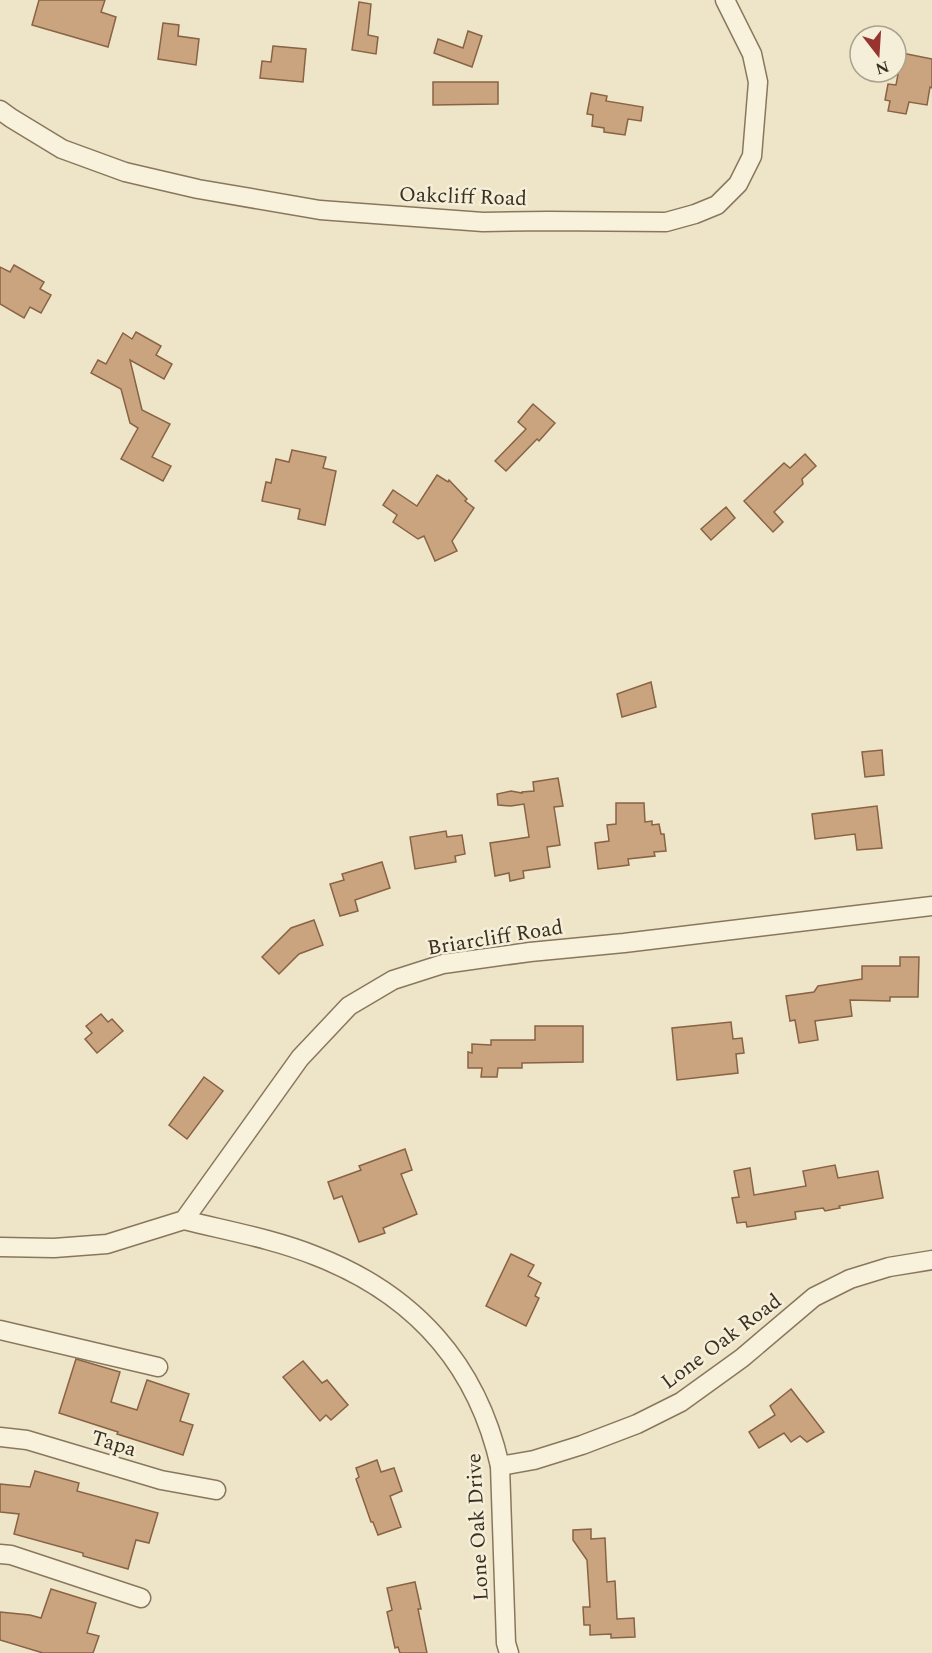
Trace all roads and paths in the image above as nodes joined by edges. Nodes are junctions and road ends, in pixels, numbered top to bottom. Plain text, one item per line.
1 (725, 0) edge
2 (0, 110) edge
3 (932, 906) edge
4 (184, 1220) junction
5 (0, 1247) edge
6 (932, 1260) edge
7 (0, 1330) edge
8 (158, 1367) dead end
9 (0, 1437) edge
10 (500, 1466) junction
11 (216, 1490) dead end
12 (0, 1554) edge
13 (141, 1598) dead end
14 (508, 1653) edge

1 - 2 street, Oakcliff Road
3 - 4 street, Briarcliff Road
4 - 5 street
4 - 10 street, Lone Oak Drive
6 - 10 street, Lone Oak Road
7 - 8 street
9 - 11 street, Tapa
10 - 14 street, Lone Oak Drive
12 - 13 street

